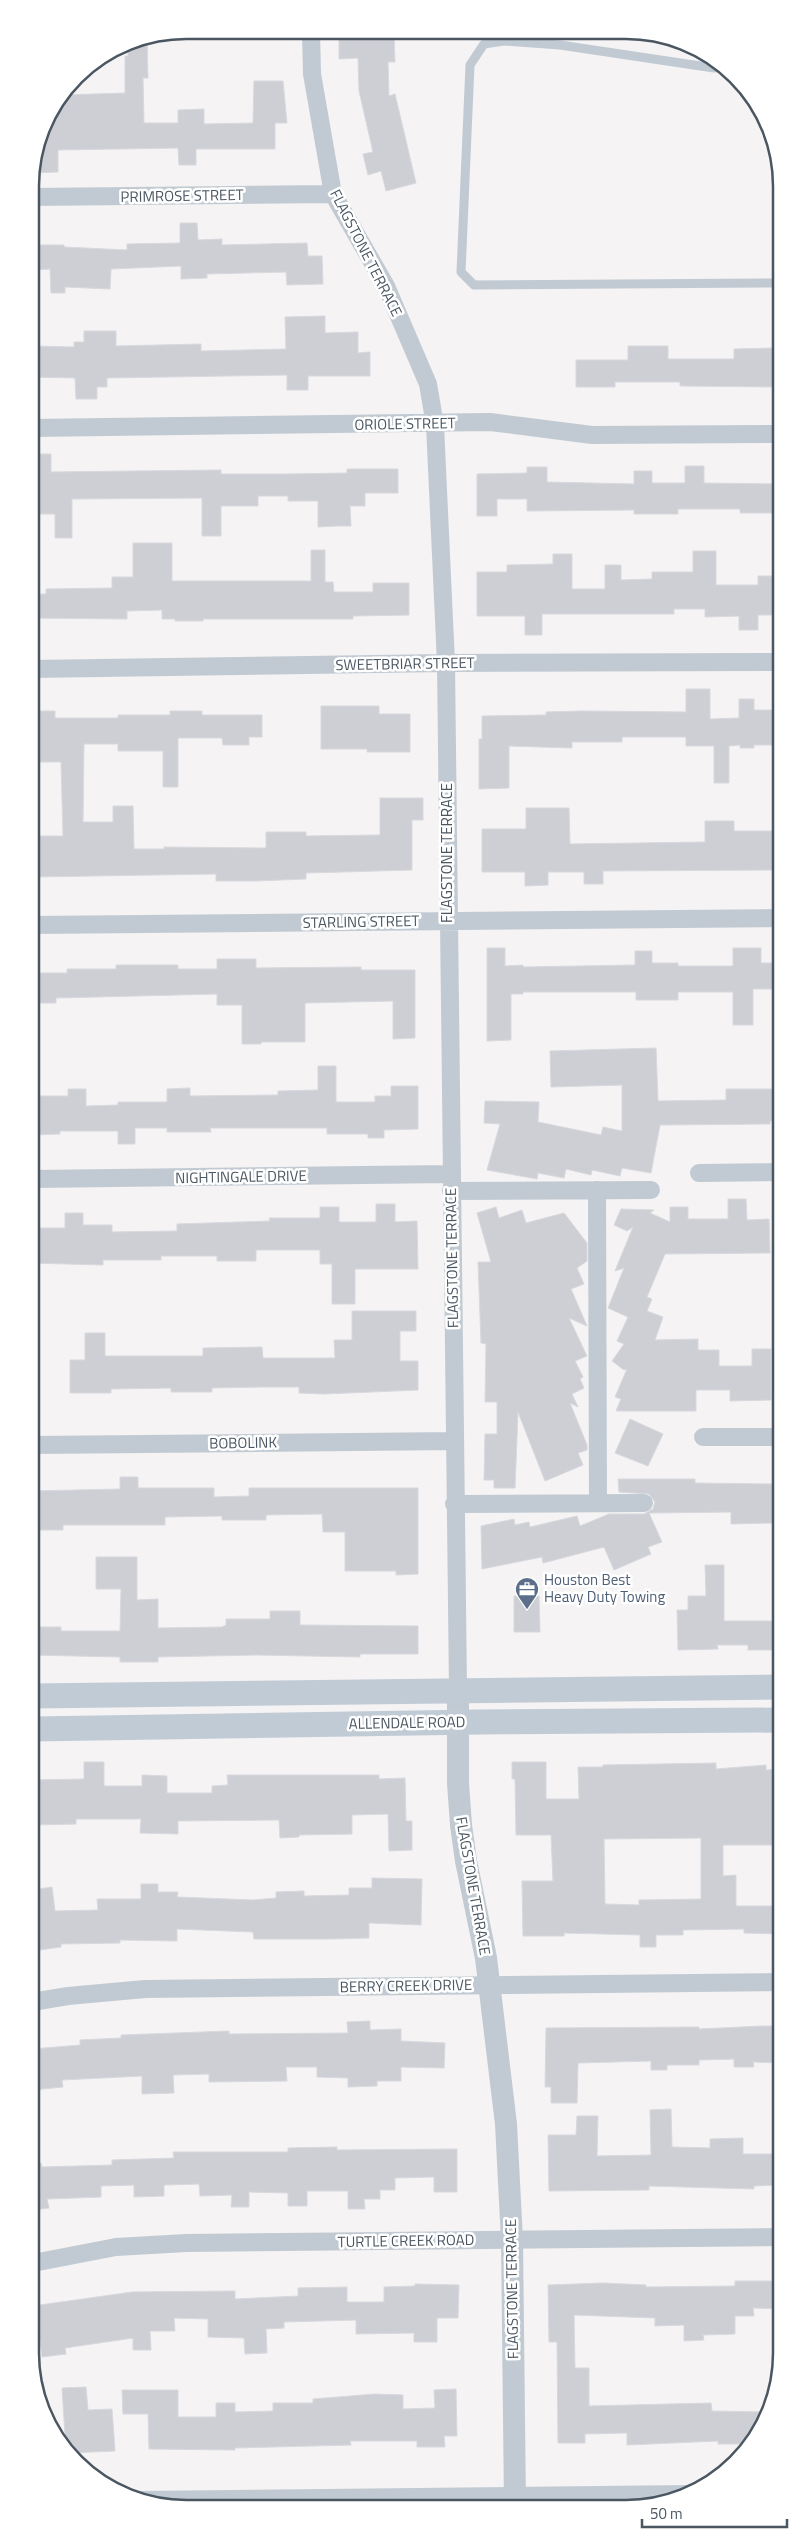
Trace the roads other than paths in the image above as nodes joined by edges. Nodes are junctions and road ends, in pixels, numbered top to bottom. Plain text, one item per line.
1 (311, 39) edge
2 (714, 68) edge
3 (333, 194) junction
4 (39, 197) edge
5 (773, 282) edge
6 (435, 424) junction
7 (39, 428) edge
8 (773, 434) edge
9 (773, 662) edge
10 (446, 663) junction
11 (39, 669) edge
12 (773, 918) edge
13 (447, 921) junction
14 (39, 925) edge
15 (773, 1172) edge
16 (699, 1173) dead end
17 (39, 1179) edge
18 (451, 1183) junction
19 (597, 1190) junction
20 (651, 1190) dead end
21 (703, 1437) dead end
22 (773, 1437) edge
23 (454, 1441) junction
24 (39, 1446) edge
25 (598, 1503) junction
26 (644, 1503) dead end
27 (454, 1504) junction
28 (773, 1687) edge
29 (713, 1688) junction
30 (458, 1689) junction
31 (200, 1693) junction
32 (39, 1696) edge
33 (773, 1720) edge
34 (714, 1721) junction
35 (458, 1722) junction
36 (200, 1727) junction
37 (39, 1729) edge
38 (773, 1982) edge
39 (489, 1985) junction
40 (39, 2001) edge
41 (773, 2237) edge
42 (512, 2240) junction
43 (39, 2262) edge
44 (662, 2495) edge
45 (515, 2500) edge
46 (540, 2500) edge

1 - 3 street, FLAGSTONE TERRACE
2 - 5 lane
3 - 4 street, PRIMROSE STREET
3 - 6 street, FLAGSTONE TERRACE
6 - 7 street, ORIOLE STREET
6 - 8 street, ORIOLE STREET
6 - 10 street, FLAGSTONE TERRACE
9 - 10 street, SWEETBRIAR STREET
10 - 11 street, SWEETBRIAR STREET
10 - 13 street, FLAGSTONE TERRACE
12 - 13 street, STARLING STREET
13 - 14 street, STARLING STREET
13 - 18 street, FLAGSTONE TERRACE
15 - 16 street
17 - 18 street, NIGHTINGALE DRIVE
18 - 19 street, NIGHTINGALE DRIVE
18 - 23 street, FLAGSTONE TERRACE
19 - 20 street, NIGHTINGALE DRIVE
19 - 25 street
21 - 22 street
23 - 24 street, BOBOLINK
23 - 27 street, FLAGSTONE TERRACE
25 - 26 street
25 - 27 street
27 - 30 street, FLAGSTONE TERRACE
28 - 29 main road
29 - 30 main road
29 - 34 main road
30 - 31 main road
30 - 35 street, FLAGSTONE TERRACE
31 - 32 main road
31 - 36 main road
33 - 34 main road, ALLENDALE ROAD
34 - 35 main road, ALLENDALE ROAD
35 - 36 main road, ALLENDALE ROAD
35 - 39 street, FLAGSTONE TERRACE
36 - 37 main road, ALLENDALE ROAD
38 - 39 street, BERRY CREEK DRIVE
39 - 40 street, BERRY CREEK DRIVE
39 - 42 street, FLAGSTONE TERRACE
41 - 42 street, TURTLE CREEK ROAD
42 - 43 street, TURTLE CREEK ROAD
42 - 45 street, FLAGSTONE TERRACE
44 - 46 street

